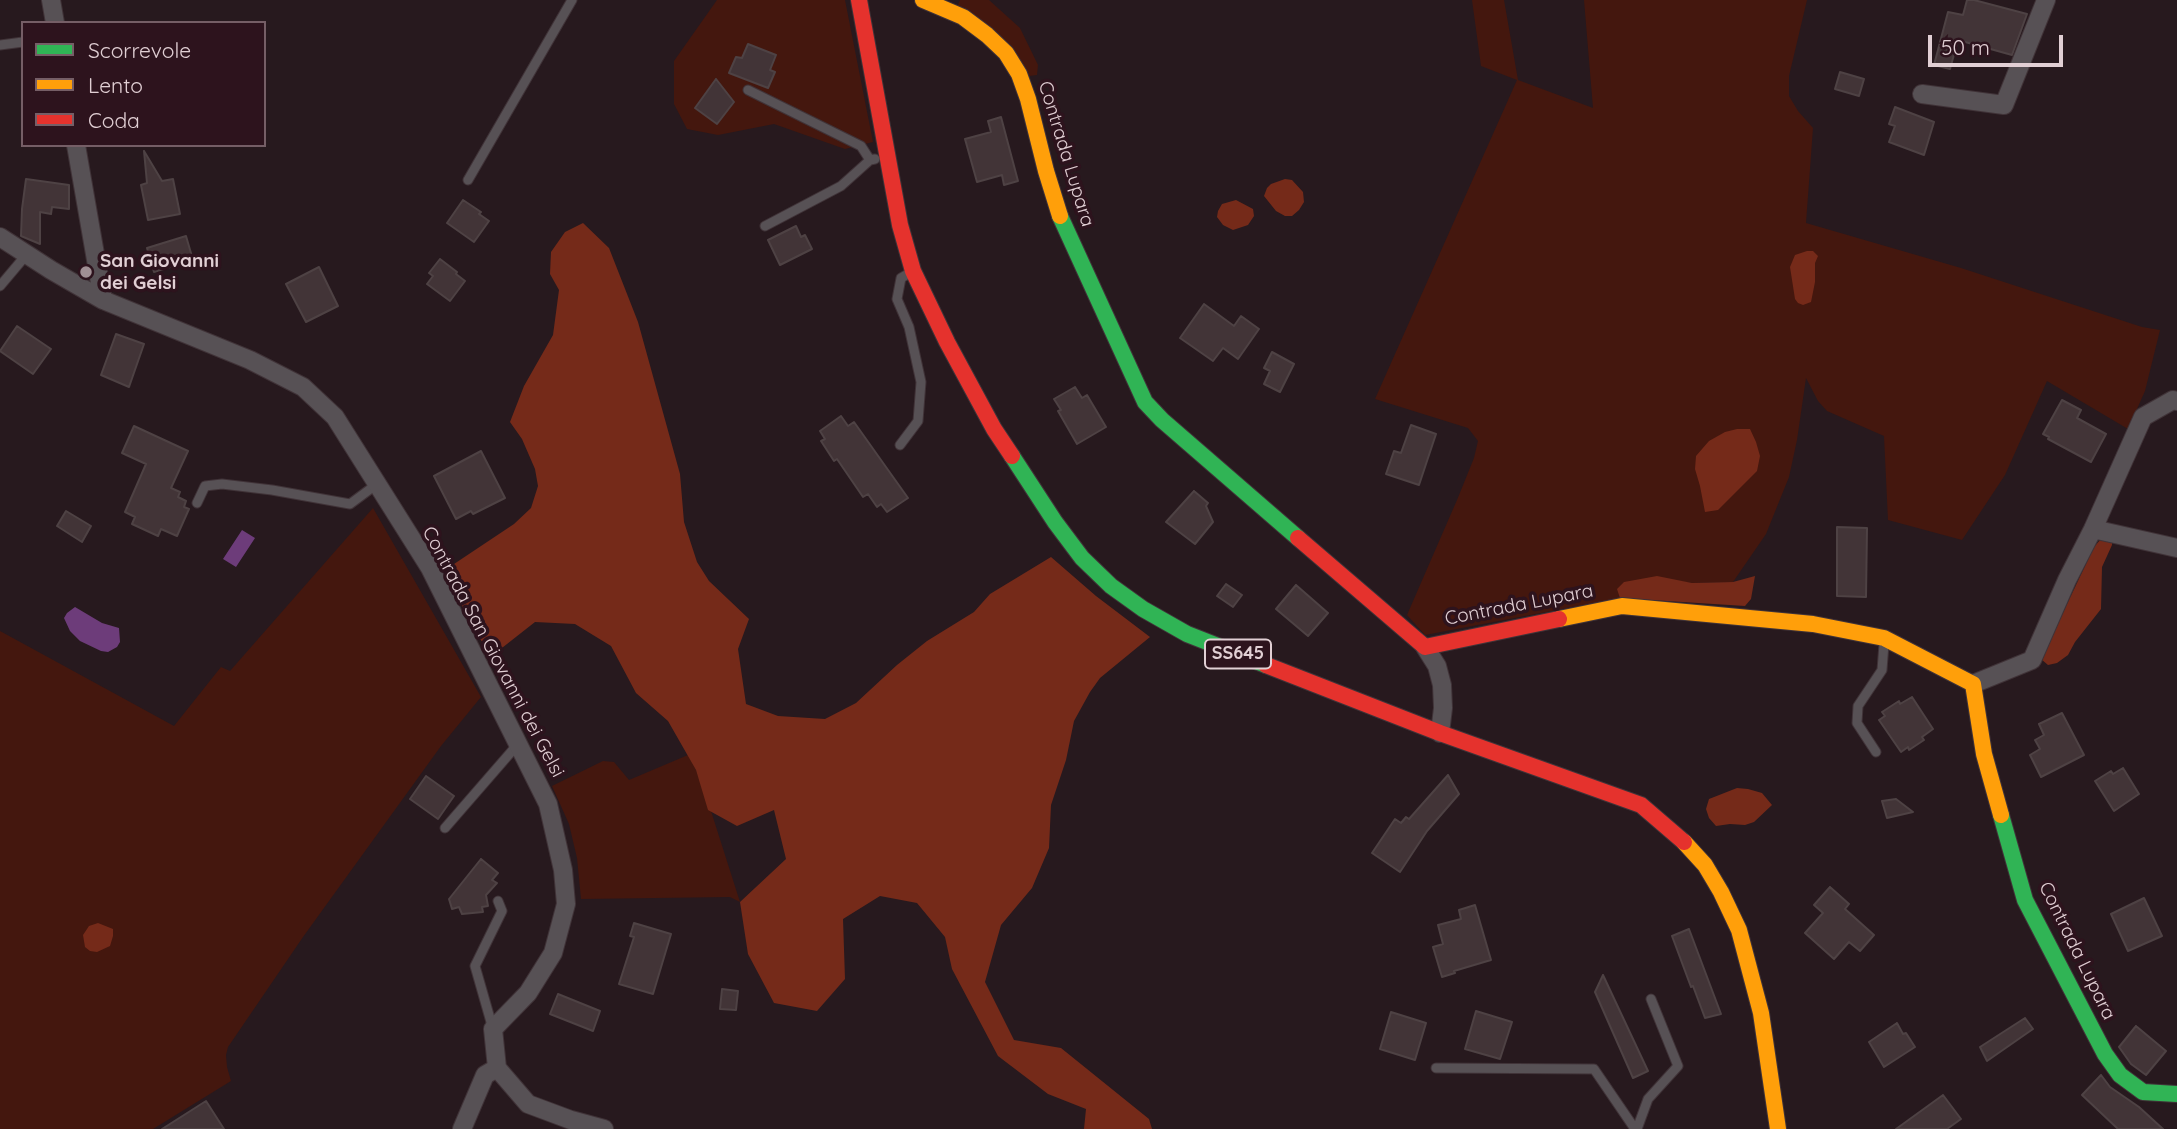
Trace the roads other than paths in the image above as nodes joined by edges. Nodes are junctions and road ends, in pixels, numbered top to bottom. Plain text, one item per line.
1 (51, 0) edge
2 (572, 0) edge
3 (859, 0) edge
4 (923, 0) edge
5 (2046, 0) edge
6 (55, 21) edge
7 (21, 43) edge
8 (0, 44) edge
9 (748, 90) dead end
10 (1922, 94) dead end
11 (76, 147) edge
12 (887, 155) junction
13 (870, 160) junction
14 (468, 180) dead end
15 (765, 226) dead end
16 (0, 237) edge
17 (27, 254) junction
18 (913, 271) junction
19 (0, 286) edge
20 (103, 300) junction
21 (2177, 401) edge
22 (900, 445) dead end
23 (377, 484) junction
24 (197, 503) dead end
25 (2093, 529) junction
26 (2177, 548) edge
27 (1884, 638) junction
28 (1425, 647) junction
29 (1973, 684) junction
30 (1440, 733) junction
31 (519, 743) junction
32 (1876, 752) dead end
33 (445, 828) dead end
34 (498, 901) dead end
35 (1651, 999) dead end
36 (493, 1029) junction
37 (497, 1068) junction
38 (1436, 1068) dead end
39 (2177, 1094) edge
40 (462, 1129) edge
41 (604, 1129) edge
42 (1636, 1129) edge
43 (1778, 1129) edge

1 - 6 street
2 - 14 lane
3 - 12 street, SS645
4 - 28 street, Contrada Lupara
5 - 10 street
7 - 8 lane
9 - 13 lane
11 - 20 street
12 - 13 lane
12 - 18 street, SS645
13 - 15 lane
16 - 17 street, Contrada San Giovanni dei Gelsi
17 - 19 lane
17 - 20 street, Contrada San Giovanni dei Gelsi
18 - 22 lane
18 - 30 street, SS645
20 - 23 street, Contrada San Giovanni dei Gelsi
21 - 25 street
23 - 24 lane
23 - 31 street, Contrada San Giovanni dei Gelsi
25 - 26 street
25 - 29 street
27 - 28 street, Contrada Lupara
27 - 29 street, Contrada Lupara
27 - 32 lane
28 - 30 street
29 - 39 street, Contrada Lupara
30 - 43 street, SS645
31 - 33 lane
31 - 36 street, Contrada San Giovanni dei Gelsi
34 - 36 lane
35 - 42 lane
36 - 37 street
37 - 40 street
37 - 41 street
38 - 42 lane

